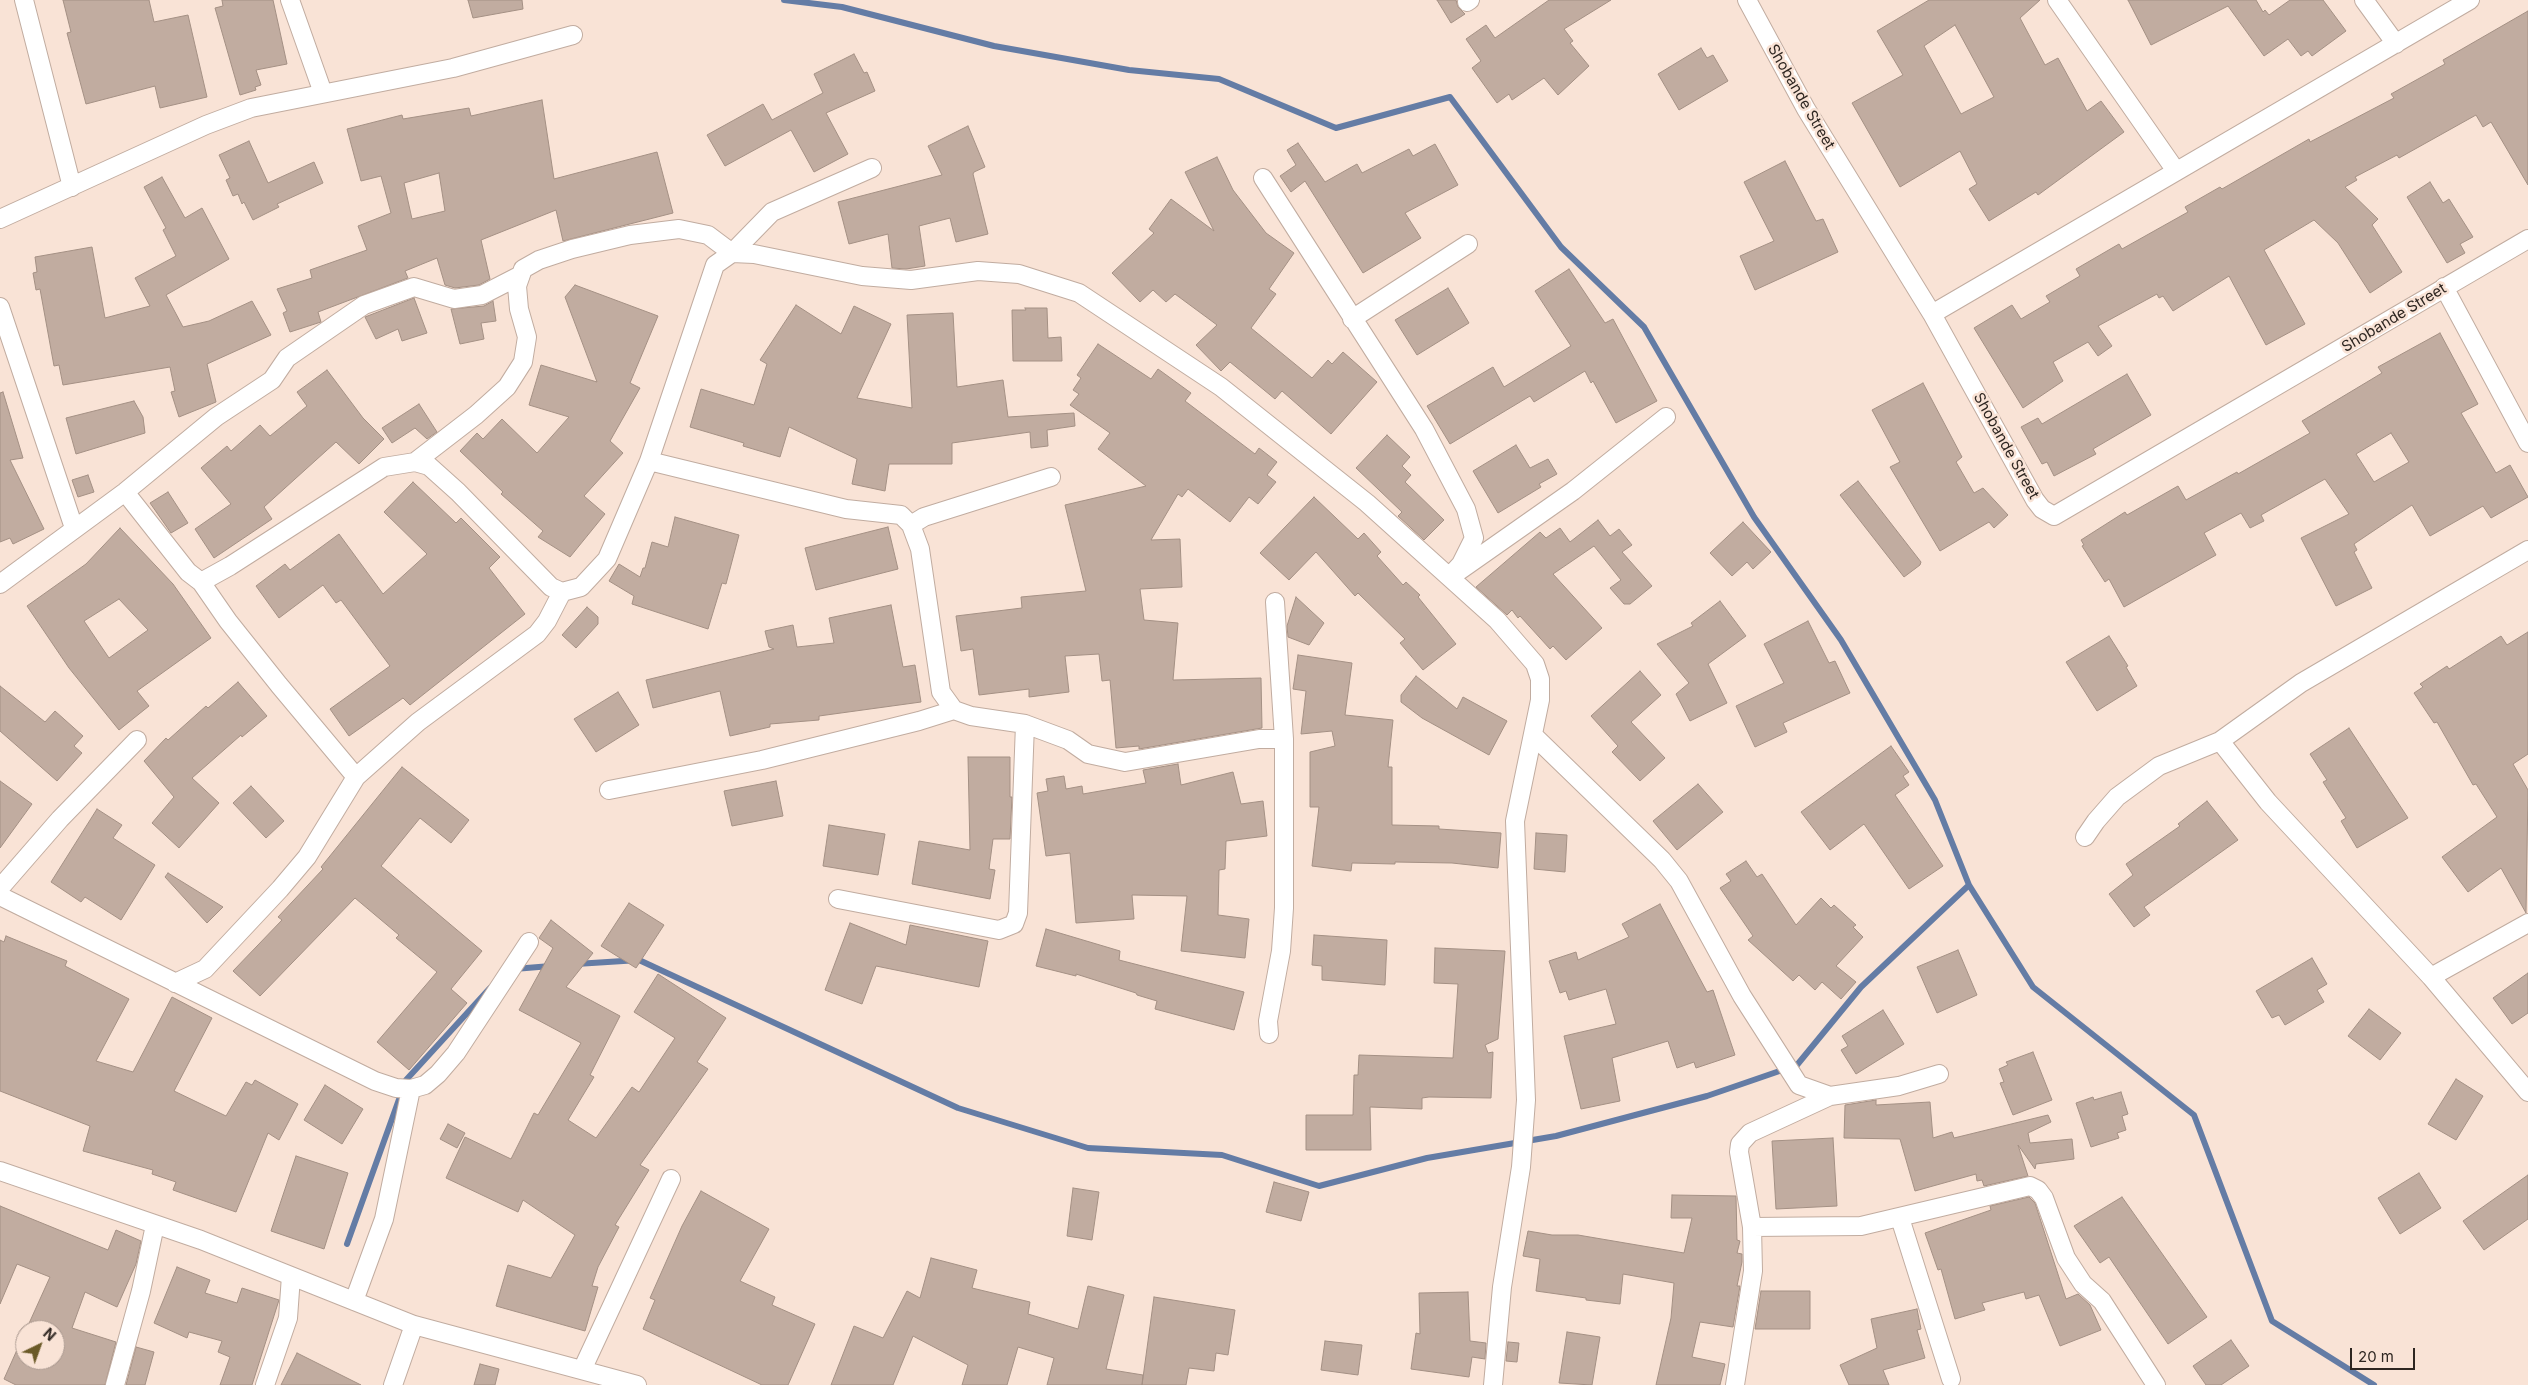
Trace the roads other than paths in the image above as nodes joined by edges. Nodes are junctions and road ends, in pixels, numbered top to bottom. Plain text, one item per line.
1 (24, 0) edge
2 (290, 0) edge
3 (1747, 0) edge
4 (2056, 0) edge
5 (2364, 0) edge
6 (2470, 0) edge
7 (573, 35) dead end
8 (2396, 44) junction
9 (323, 93) junction
10 (872, 168) dead end
11 (2176, 171) junction
12 (1263, 178) dead end
13 (72, 187) junction
14 (0, 219) edge
15 (2528, 239) edge
16 (1468, 244) dead end
17 (732, 253) junction
18 (519, 276) junction
19 (2444, 287) junction
20 (0, 307) edge
21 (1932, 314) junction
22 (1352, 319) junction
23 (1666, 417) dead end
24 (2528, 443) edge
25 (649, 461) junction
26 (415, 462) junction
27 (1051, 477) dead end
28 (125, 492) junction
29 (911, 525) junction
30 (74, 528) junction
31 (2528, 550) edge
32 (1450, 576) junction
33 (201, 582) junction
34 (0, 584) edge
35 (562, 592) junction
36 (1275, 602) dead end
37 (954, 710) junction
38 (1026, 724) junction
39 (1534, 736) junction
40 (1284, 739) junction
41 (137, 740) dead end
42 (2220, 741) junction
43 (356, 777) junction
44 (609, 790) dead end
45 (2085, 837) dead end
46 (0, 888) edge
47 (0, 896) edge
48 (838, 899) dead end
49 (2528, 923) edge
50 (529, 942) dead end
51 (2431, 977) junction
52 (176, 983) junction
53 (1269, 1034) dead end
54 (1939, 1074) dead end
55 (411, 1089) junction
56 (2528, 1092) edge
57 (1830, 1096) junction
58 (0, 1172) edge
59 (671, 1178) dead end
60 (1900, 1218) junction
61 (155, 1226) junction
62 (1752, 1227) junction
63 (292, 1276) junction
64 (354, 1301) junction
65 (414, 1325) junction
66 (582, 1370) junction
67 (1951, 1379) dead end
68 (115, 1385) edge
69 (265, 1385) edge
70 (393, 1385) edge
71 (637, 1385) edge
72 (1493, 1385) edge
73 (1735, 1385) edge
74 (2156, 1385) edge

1 - 13 street
2 - 9 street
3 - 21 street, Shobande Street
4 - 11 street
5 - 8 street
6 - 8 street
7 - 9 street
8 - 11 street
9 - 13 street
10 - 17 street
11 - 21 street
12 - 22 street
13 - 14 street
15 - 19 street, Shobande Street
16 - 22 street
17 - 18 street
17 - 25 street
17 - 32 street
18 - 26 street
18 - 28 street
19 - 21 street, Shobande Street
19 - 24 street
20 - 30 street
22 - 32 street
23 - 32 street
25 - 29 street
25 - 35 street
26 - 33 street
26 - 35 street
27 - 29 street
28 - 30 street
28 - 33 street
29 - 37 street
30 - 34 street
31 - 42 street
32 - 39 street
33 - 43 street
35 - 43 street
36 - 40 street
37 - 38 street
37 - 44 street
38 - 40 street
38 - 48 street
39 - 57 street
39 - 72 street
40 - 53 street
41 - 46 street
42 - 45 street
42 - 51 street
43 - 52 street
47 - 52 street
49 - 51 street
50 - 55 street
51 - 56 street
52 - 55 street
54 - 57 street
55 - 64 street
57 - 62 street
58 - 61 street
59 - 66 street
60 - 62 street
60 - 67 street
60 - 74 street
61 - 63 street
61 - 68 street
62 - 73 street
63 - 64 street
63 - 69 street
64 - 65 street
65 - 66 street
65 - 70 street
66 - 71 street

